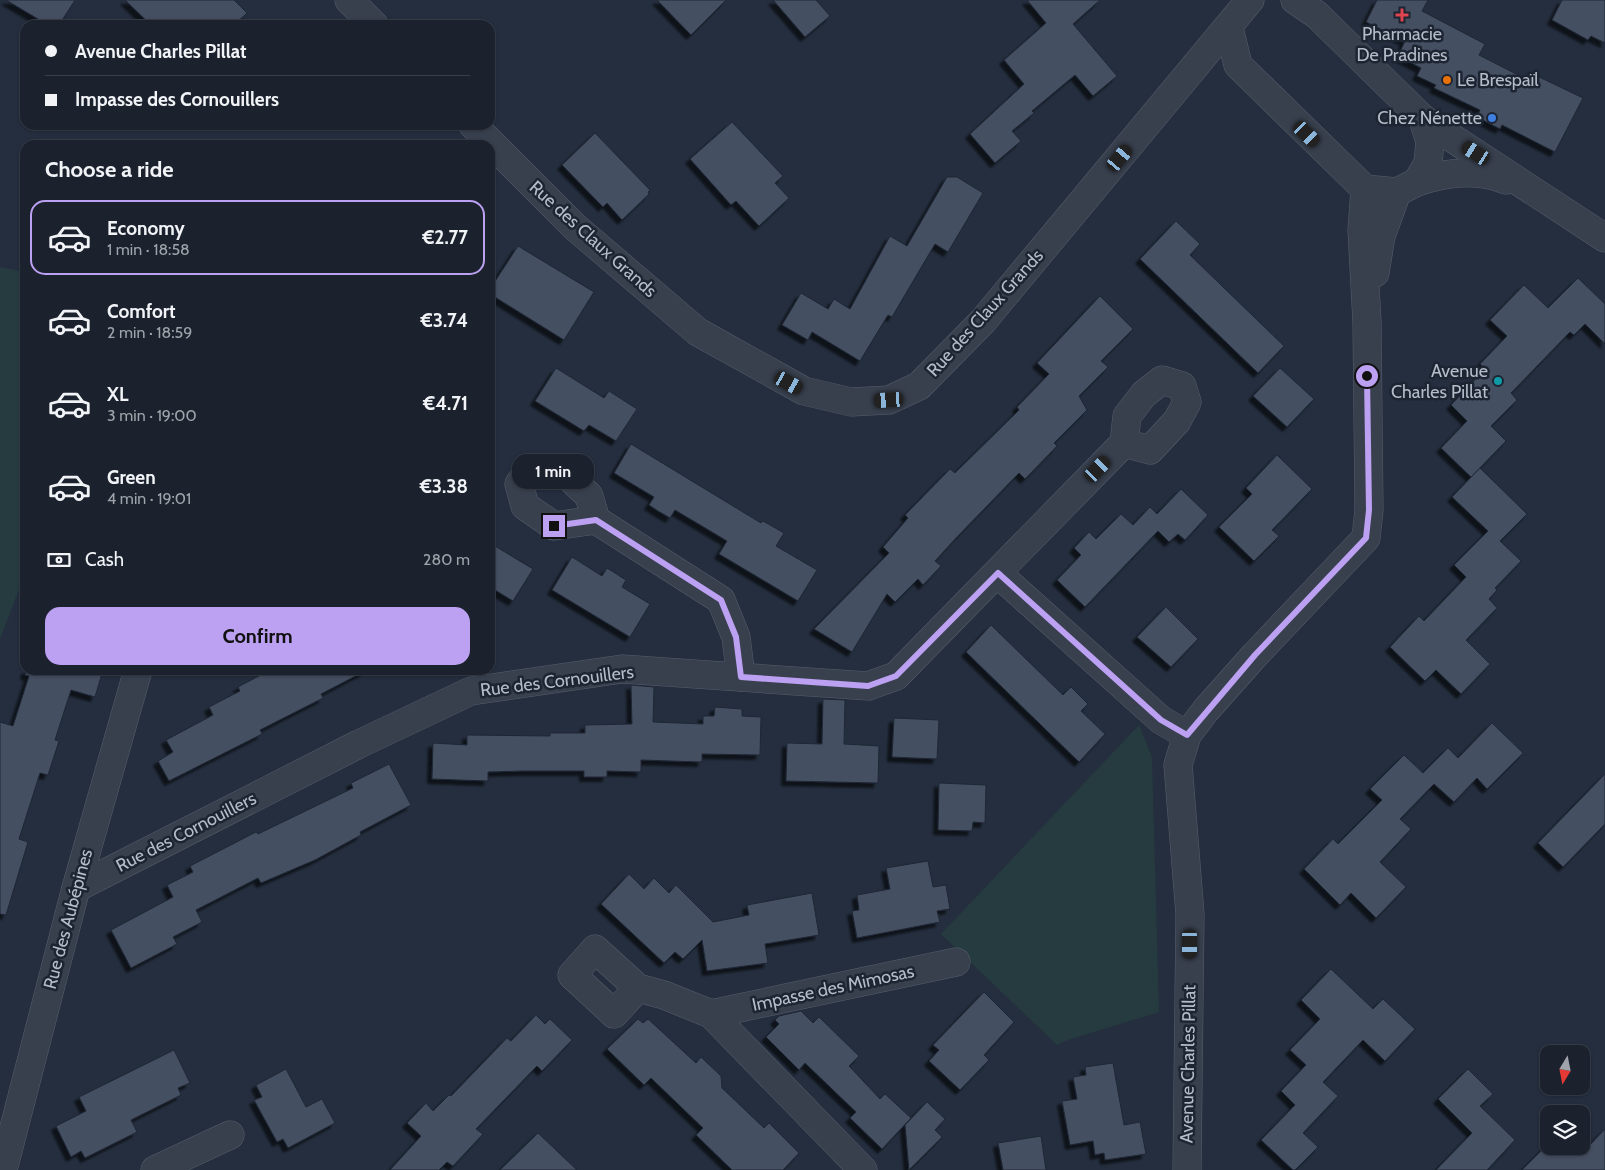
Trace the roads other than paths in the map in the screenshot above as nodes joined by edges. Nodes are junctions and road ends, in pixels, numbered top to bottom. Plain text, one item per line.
1 (349, 0) edge
2 (1250, 0) edge
3 (1295, 0) edge
4 (369, 20) edge
5 (1229, 28) junction
6 (1202, 61) junction
7 (1238, 65) junction
8 (1423, 119) junction
9 (478, 130) edge
10 (488, 140) edge
11 (495, 147) edge
12 (1407, 187) junction
13 (1365, 189) junction
14 (1535, 192) junction
15 (1605, 238) edge
16 (1367, 322) junction
17 (1124, 443) dead end
18 (596, 520) dead end
19 (998, 573) junction
20 (137, 675) edge
21 (741, 677) junction
22 (1187, 735) junction
23 (76, 888) junction
24 (956, 962) dead end
25 (638, 988) dead end
26 (711, 1014) junction
27 (230, 1135) dead end
28 (3, 1170) edge
29 (155, 1170) edge
30 (863, 1170) edge
31 (1187, 1170) edge

1 - 4 street
2 - 5 street, Rue des Claux Grands
3 - 8 street
5 - 6 street, Rue des Claux Grands
5 - 7 street
6 - 7 street
6 - 11 street, Rue des Claux Grands
7 - 13 street
8 - 12 street
8 - 14 street
9 - 10 street, Rue des Claux Grands
12 - 13 street
12 - 14 street
12 - 16 street
13 - 16 street, Avenue Charles Pillat
14 - 15 street
16 - 22 street, Avenue Charles Pillat
17 - 19 street, Rue des Cornouillers
18 - 21 street
19 - 21 street, Rue des Cornouillers
19 - 22 street
20 - 23 street, Rue des Aubépines
21 - 23 street, Rue des Cornouillers
22 - 31 street, Avenue Charles Pillat
23 - 28 street, Rue des Aubépines
24 - 26 street, Impasse des Mimosas
25 - 26 street
26 - 30 street
27 - 29 street

